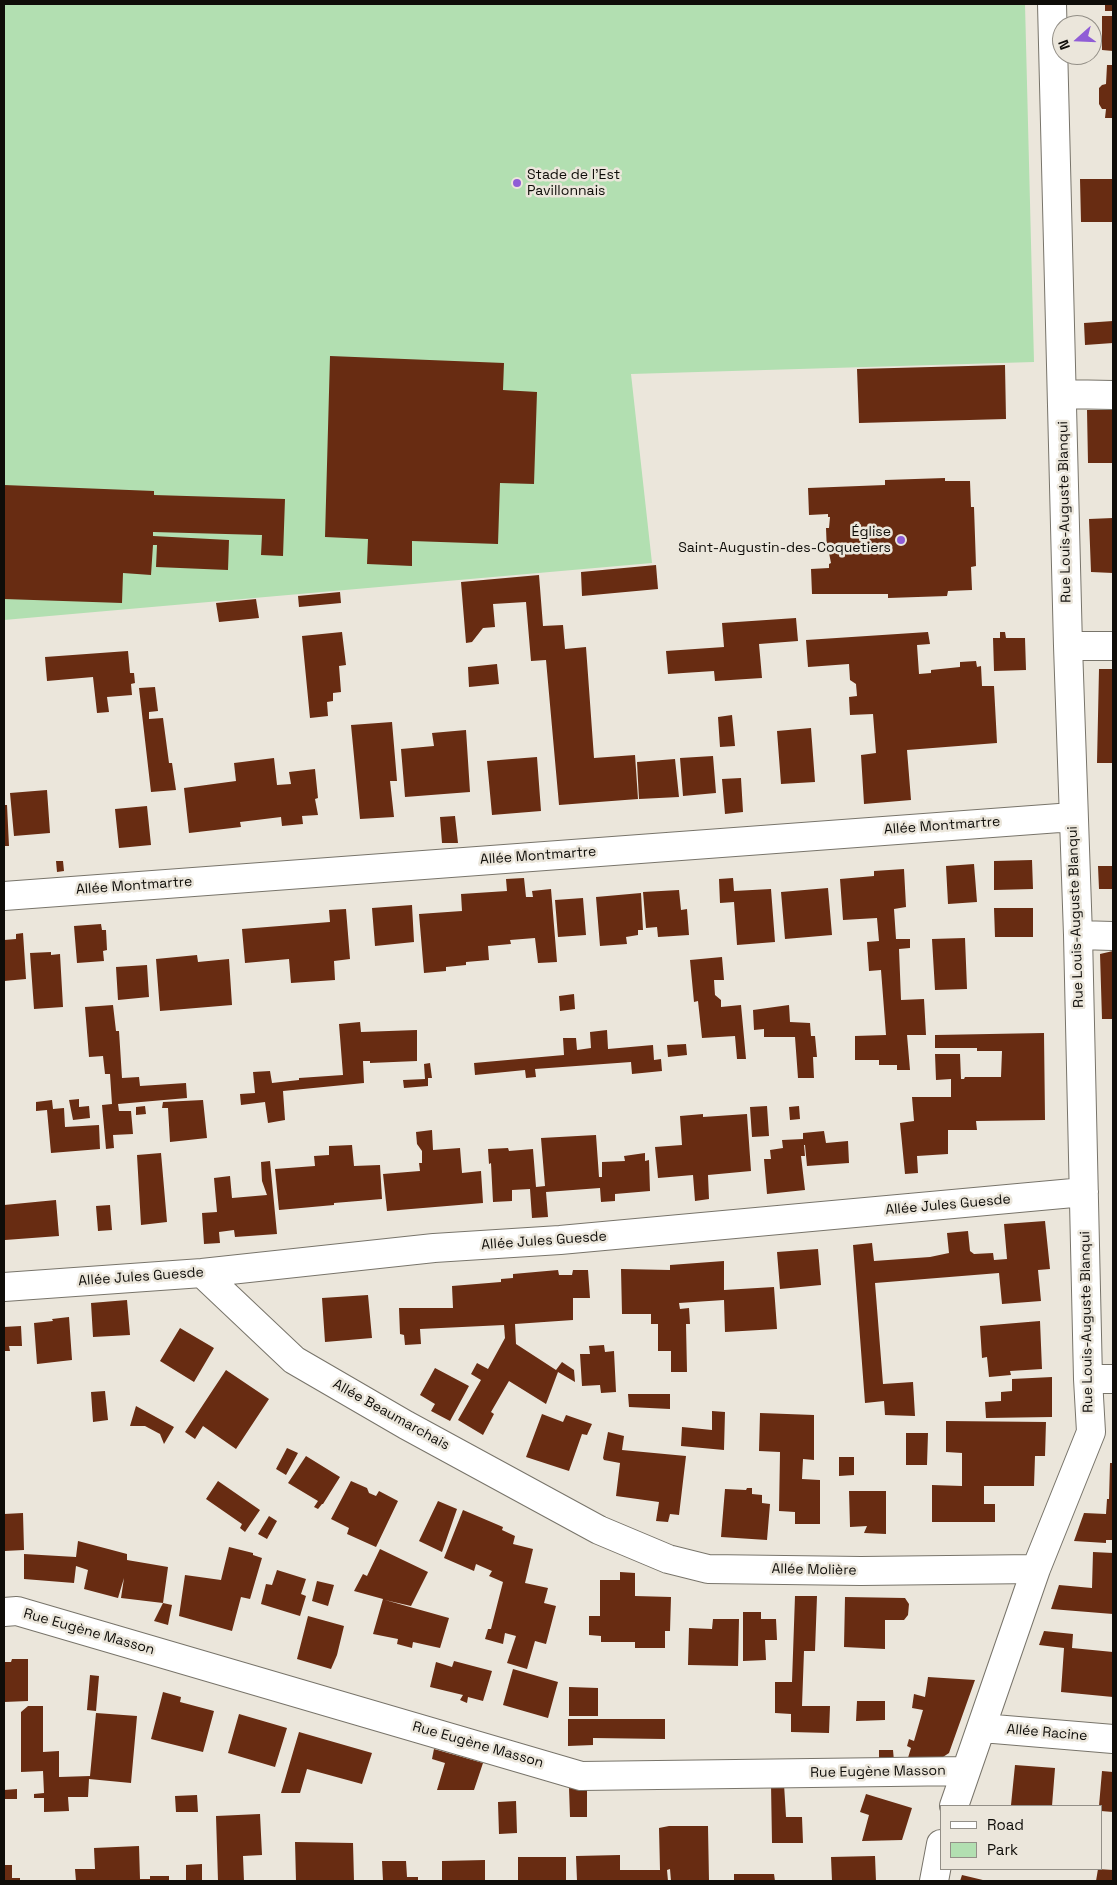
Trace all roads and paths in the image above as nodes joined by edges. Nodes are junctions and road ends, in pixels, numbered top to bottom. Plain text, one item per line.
1 (1052, 4) edge
2 (1062, 394) junction
3 (1113, 395) edge
4 (1068, 646) junction
5 (1113, 646) edge
6 (1073, 817) junction
7 (4, 896) edge
8 (1078, 935) junction
9 (1113, 936) edge
10 (1084, 1192) junction
11 (202, 1273) junction
12 (4, 1287) edge
13 (1100, 1379) edge
14 (599, 1530) joint
15 (1036, 1569) junction
16 (4, 1612) edge
17 (982, 1728) junction
18 (1113, 1739) edge
19 (966, 1771) junction
20 (954, 1805) edge
21 (940, 1849) edge
22 (934, 1881) edge

1 - 2 street, Rue Louis-Auguste Blanqui
2 - 3 street
2 - 4 street, Rue Louis-Auguste Blanqui
4 - 5 street
4 - 6 street, Rue Louis-Auguste Blanqui
6 - 7 street, Allée Montmartre
6 - 8 street, Rue Louis-Auguste Blanqui
8 - 9 street
8 - 10 street, Rue Louis-Auguste Blanqui
10 - 11 street, Allée Jules Guesde
10 - 13 street, Rue Louis-Auguste Blanqui
11 - 12 street, Allée Jules Guesde
11 - 14 street, Allée Beaumarchais
13 - 15 street, Rue Louis-Auguste Blanqui
14 - 15 street, Allée Molière
15 - 17 street, Rue Louis-Auguste Blanqui
16 - 19 street, Rue Eugène Masson
17 - 18 street, Allée Racine
17 - 19 street, Rue Louis-Auguste Blanqui
19 - 20 street, Rue Louis-Auguste Blanqui
21 - 22 street

